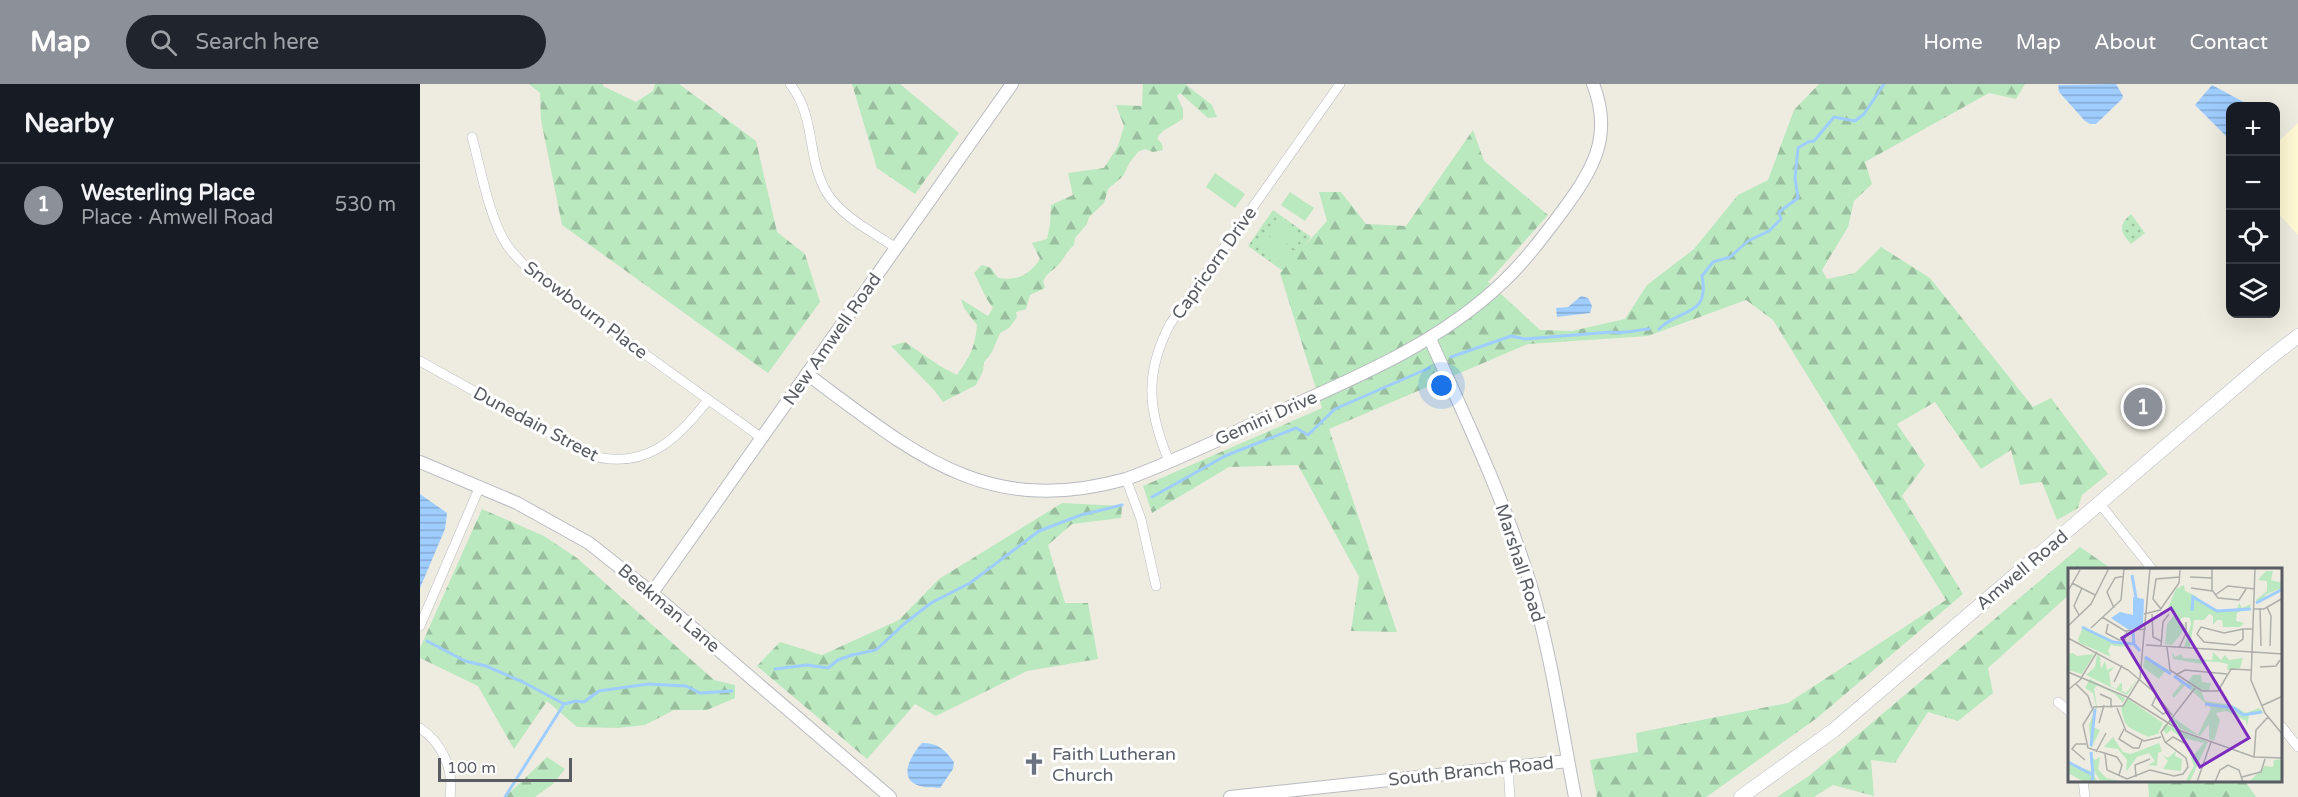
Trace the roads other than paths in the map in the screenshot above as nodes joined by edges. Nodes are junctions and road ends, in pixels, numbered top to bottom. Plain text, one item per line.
1 (790, 84) edge
2 (1012, 84) edge
3 (1340, 84) edge
4 (1593, 84) edge
5 (472, 137) dead end
6 (896, 248) junction
7 (2298, 336) edge
8 (1430, 339) junction
9 (420, 361) edge
10 (807, 374) junction
11 (708, 400) junction
12 (762, 438) junction
13 (1169, 461) junction
14 (420, 462) edge
15 (1126, 479) junction
16 (480, 486) junction
17 (2100, 504) junction
18 (2151, 568) edge
19 (1156, 586) dead end
20 (652, 593) junction
21 (420, 626) edge
22 (2058, 702) dead end
23 (2068, 710) edge
24 (420, 728) edge
25 (2283, 728) edge
26 (2298, 747) edge
27 (1568, 761) junction
28 (1508, 767) junction
29 (2083, 782) edge
30 (1260, 795) edge
31 (450, 797) edge
32 (890, 797) edge
33 (1230, 797) edge
34 (1510, 797) edge
35 (1575, 797) edge
36 (1741, 797) edge
37 (2085, 797) edge

1 - 6 street
2 - 6 street, New Amwell Road
3 - 13 street, Capricorn Drive
4 - 8 street, Gemini Drive
5 - 11 street, Snowbourn Place
6 - 10 street, New Amwell Road
7 - 17 main road, Amwell Road
8 - 13 street, Gemini Drive
8 - 27 street, Marshall Road
9 - 11 street, Dunedain Street
10 - 12 street, New Amwell Road
10 - 15 street, Gemini Drive
11 - 12 street, Snowbourn Place
12 - 20 street, New Amwell Road
13 - 15 street, Gemini Drive
14 - 16 street, Beekman Lane
15 - 19 street
16 - 20 street, Beekman Lane
16 - 21 street
17 - 18 street
17 - 36 main road, Amwell Road
20 - 32 street, Beekman Lane
22 - 23 street
24 - 31 street
25 - 26 street
27 - 28 street, South Branch Road
27 - 35 street, Marshall Road
28 - 30 street, South Branch Road
28 - 34 street
29 - 37 street
30 - 33 street, South Branch Road

